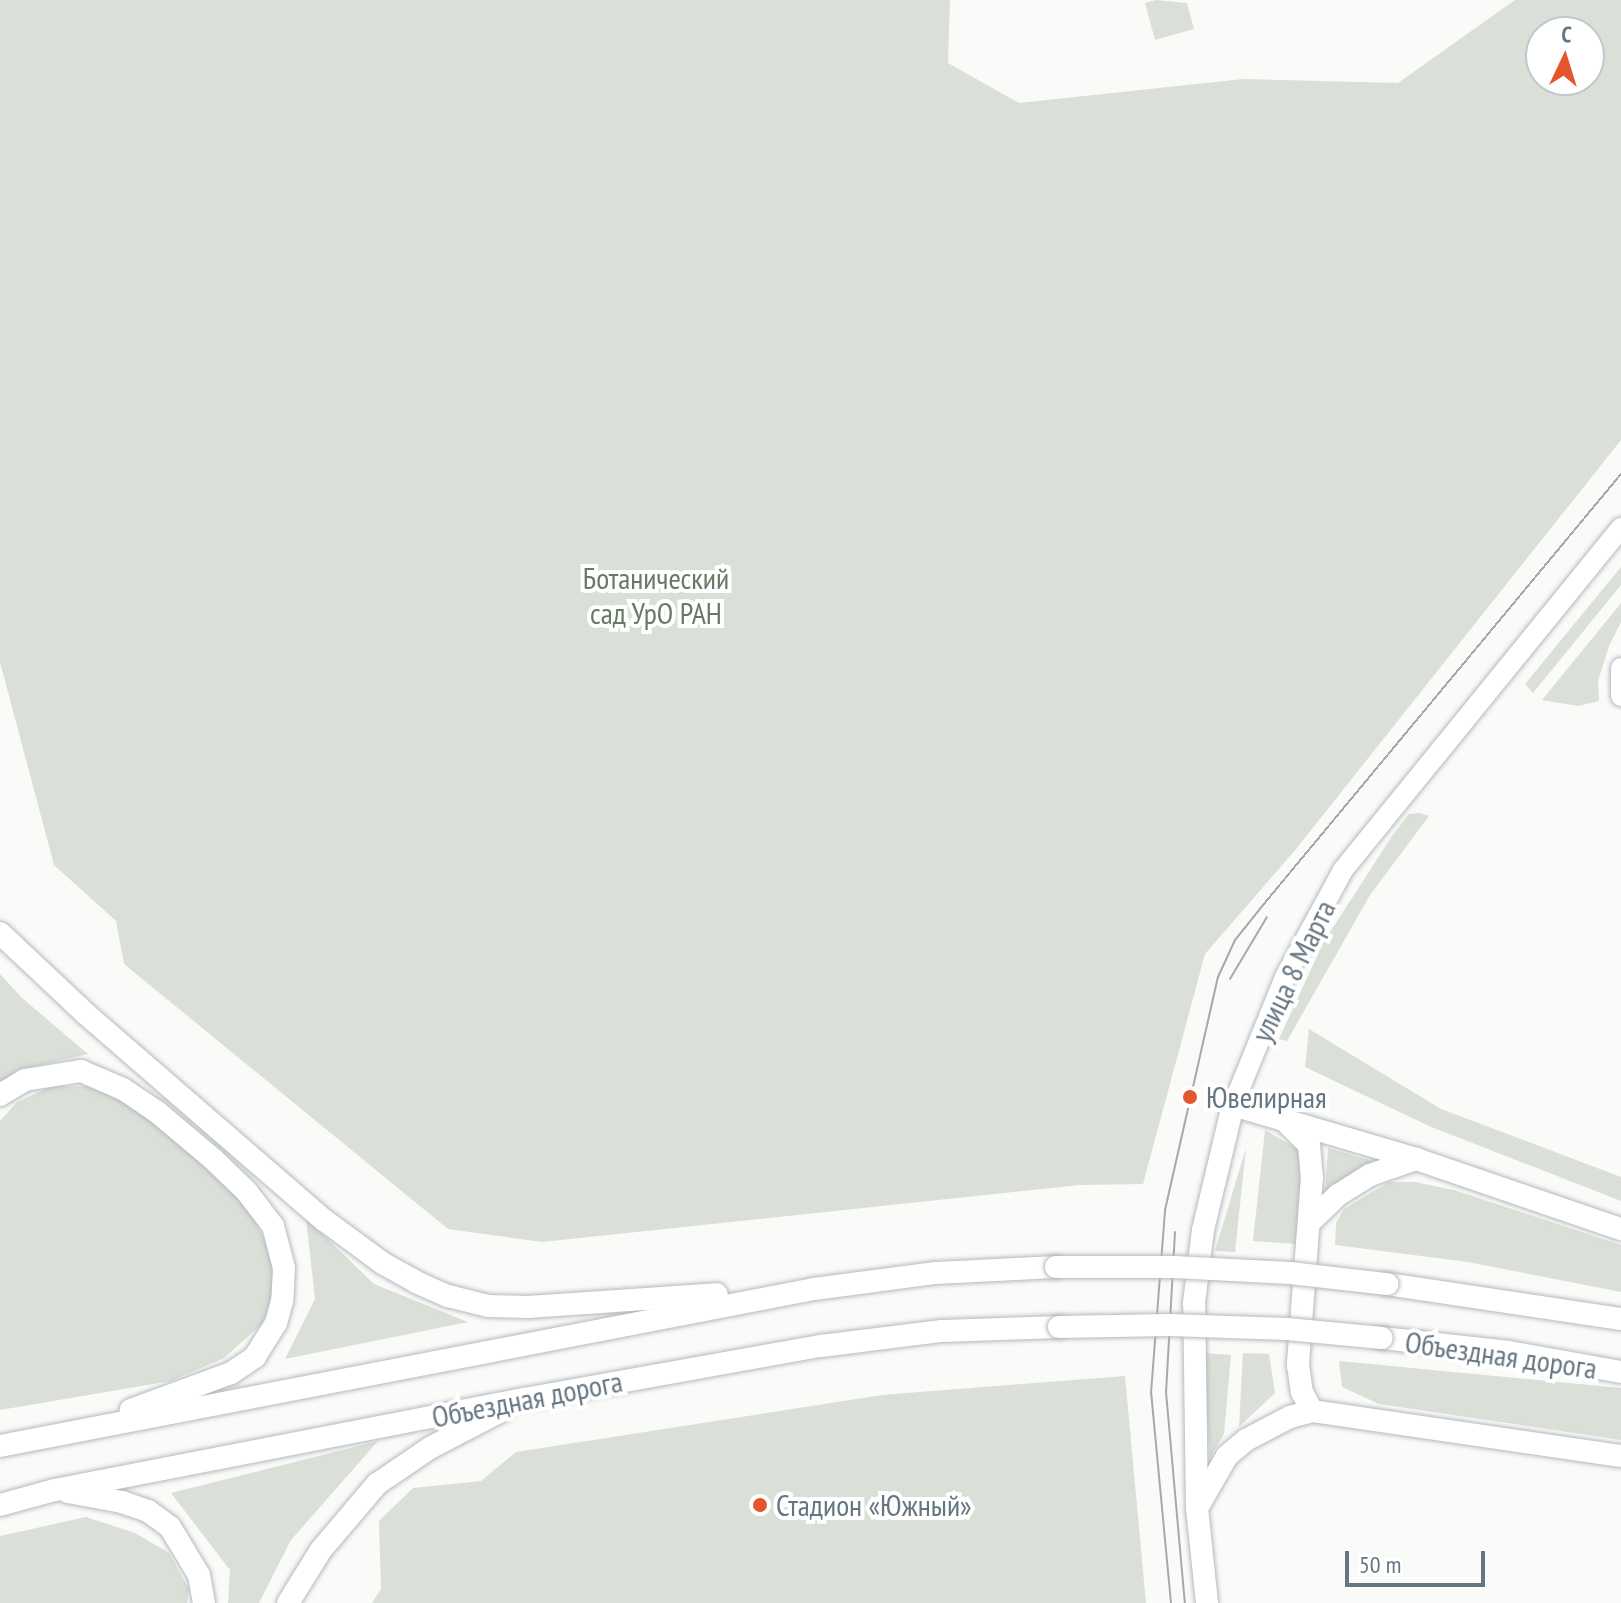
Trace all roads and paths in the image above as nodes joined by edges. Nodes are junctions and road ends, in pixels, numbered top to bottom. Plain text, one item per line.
1 (1621, 528) edge
2 (1621, 668) edge
3 (1621, 696) edge
4 (0, 933) edge
5 (0, 1095) edge
6 (1233, 1105) junction
7 (1285, 1121) junction
8 (1416, 1159) junction
9 (1310, 1222) junction
10 (1621, 1229) edge
11 (814, 1289) junction
12 (1621, 1319) edge
13 (1621, 1372) edge
14 (525, 1399) junction
15 (1312, 1411) junction
16 (66, 1434) junction
17 (1, 1446) edge
18 (1621, 1456) edge
19 (55, 1490) junction
20 (0, 1505) edge
21 (1197, 1508) junction
22 (204, 1603) edge
23 (288, 1603) edge
24 (1207, 1603) edge

1 - 6 main road, улица 8 Марта
2 - 3 main road
4 - 11 main road
5 - 16 main road
6 - 7 main road
6 - 21 main road, улица 8 Марта
7 - 8 main road
7 - 9 main road
8 - 9 main road
8 - 10 main road
9 - 15 main road
11 - 12 main road, Объездная дорога, bridge
11 - 16 main road, Объездная дорога
13 - 14 main road, Объездная дорога, bridge
14 - 19 main road, Объездная дорога
14 - 23 main road
15 - 18 main road
15 - 21 main road
16 - 17 main road, Объездная дорога
19 - 20 main road, Объездная дорога
19 - 22 main road
21 - 24 main road, улица 8 Марта

